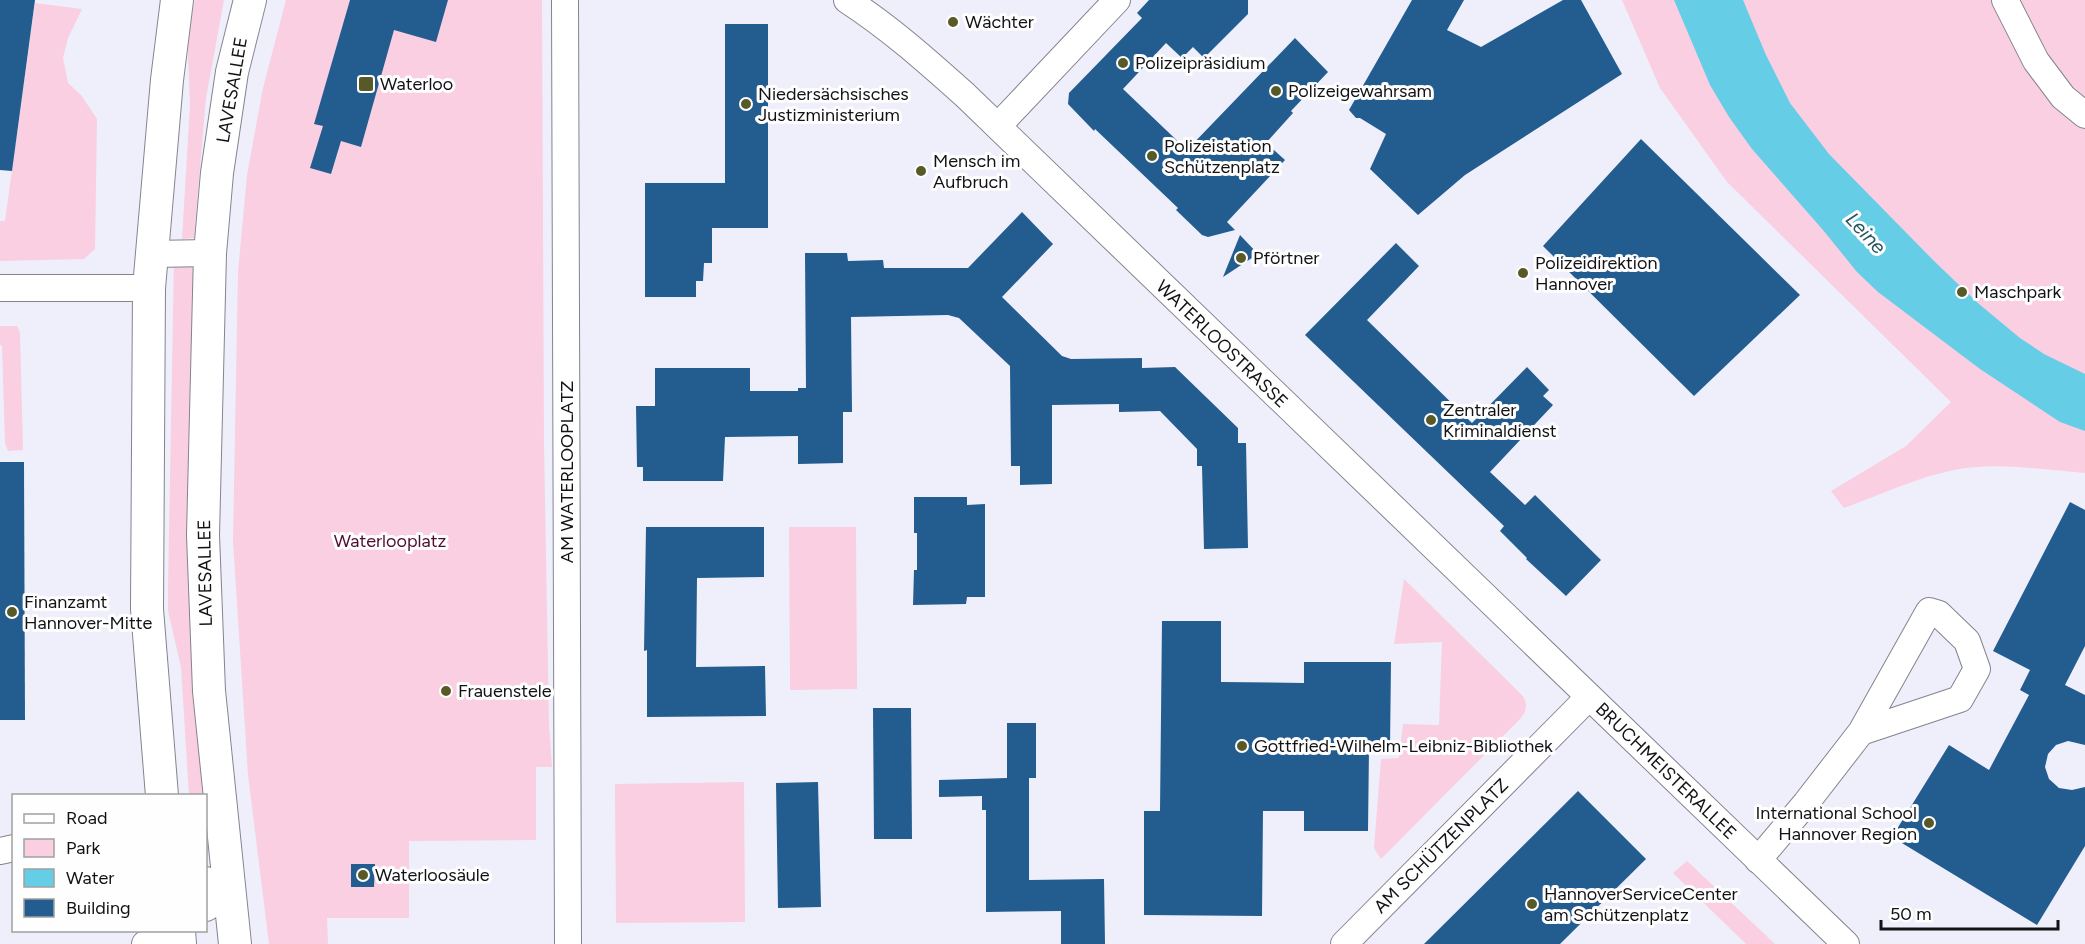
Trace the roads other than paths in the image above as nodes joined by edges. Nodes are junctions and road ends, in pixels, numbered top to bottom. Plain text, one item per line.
1 (177, 0) edge
2 (250, 0) edge
3 (564, 0) edge
4 (847, 0) edge
5 (1118, 0) edge
6 (2005, 0) edge
7 (2085, 115) edge
8 (998, 126) junction
9 (210, 253) junction
10 (151, 254) junction
11 (0, 288) edge
12 (149, 288) junction
13 (1589, 697) junction
14 (1861, 732) junction
15 (162, 794) edge
16 (1758, 860) junction
17 (213, 894) edge
18 (167, 932) edge
19 (145, 944) edge
20 (235, 944) edge
21 (568, 944) edge
22 (1344, 944) edge
23 (1846, 944) edge

1 - 10 main road
2 - 9 main road, LAVESALLEE
3 - 21 street, AM WATERLOOPLATZ
4 - 8 street, WATERLOOSTRASSE
5 - 8 street
6 - 7 street
8 - 13 street, WATERLOOSTRASSE
9 - 10 street
9 - 17 main road, LAVESALLEE
10 - 12 main road
11 - 12 street
12 - 15 main road
13 - 16 street, BRUCHMEISTERALLEE
13 - 22 street, AM SCHÜTZENPLATZ
14 - 14 street
14 - 16 street
16 - 23 street, BRUCHMEISTERALLEE
17 - 20 main road, LAVESALLEE
18 - 19 street

